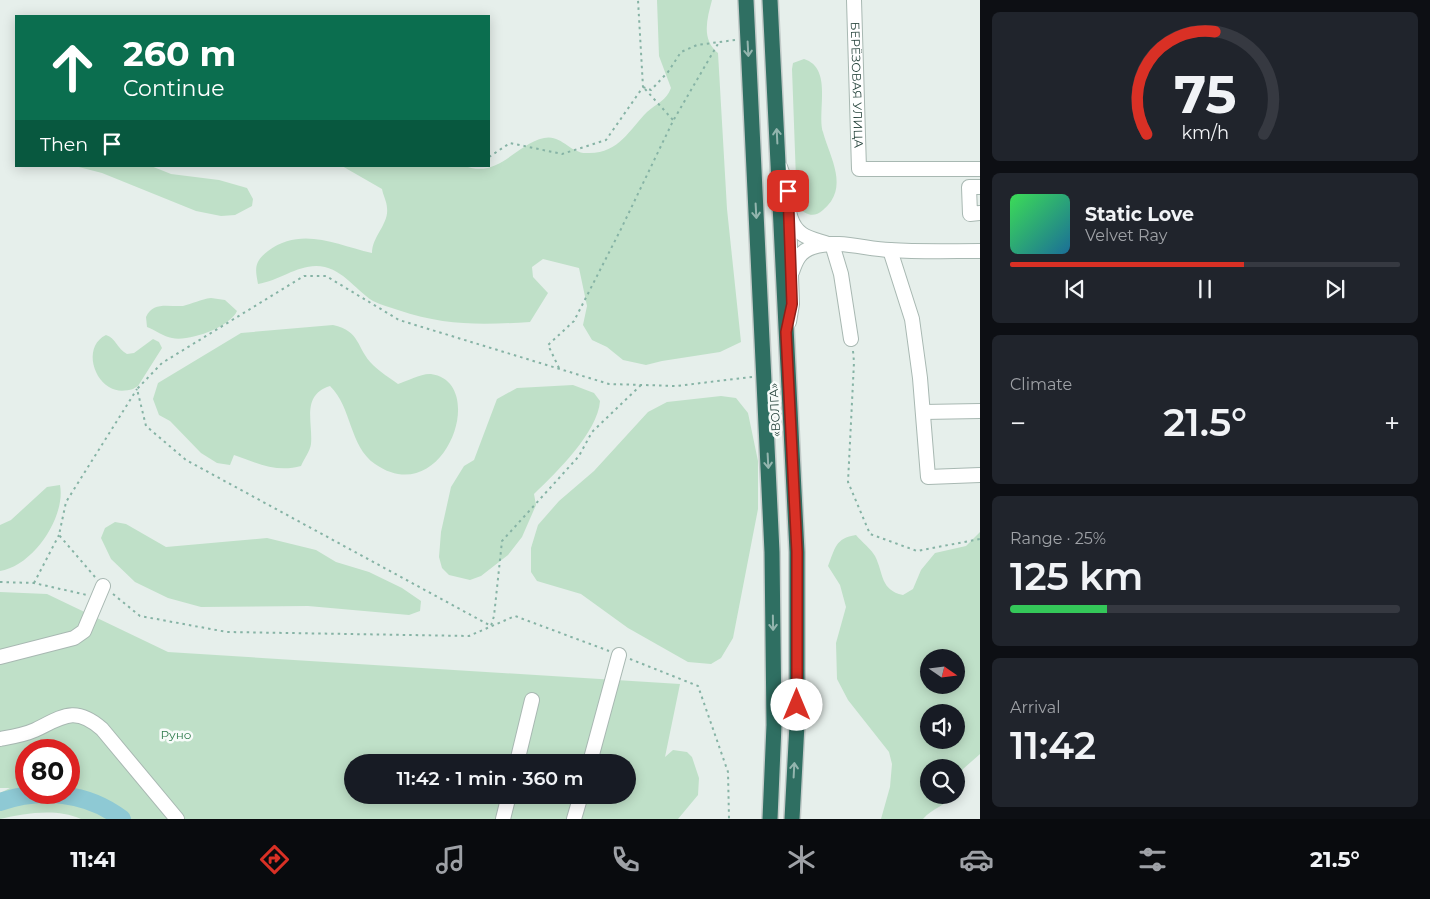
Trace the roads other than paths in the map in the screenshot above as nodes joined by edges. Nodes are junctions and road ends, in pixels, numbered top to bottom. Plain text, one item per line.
1 (746, 0) edge
2 (770, 0) edge
3 (854, 0) edge
4 (778, 164) junction
5 (980, 169) edge
6 (980, 187) edge
7 (980, 213) edge
8 (789, 218) junction
9 (830, 244) junction
10 (890, 250) junction
11 (980, 251) edge
12 (792, 272) junction
13 (786, 332) junction
14 (851, 339) road end
15 (980, 411) edge
16 (923, 412) junction
17 (980, 475) edge
18 (101, 592) road end
19 (619, 655) road end
20 (0, 657) edge
21 (532, 700) dead end
22 (0, 739) edge
23 (519, 754) edge
24 (592, 754) edge
25 (507, 804) edge
26 (578, 804) edge
27 (176, 819) edge
28 (503, 819) edge
29 (574, 819) edge
30 (770, 819) edge
31 (792, 819) edge

1 -> 30 highway, «ВОЛГА»
4 -> 2 highway, «ВОЛГА»
3 - 5 street, БЕРЁЗОВАЯ УЛИЦА
4 - 8 street
4 - 13 highway, «ВОЛГА»
6 - 7 street
8 - 9 street
8 - 12 street
9 - 10 street
9 - 12 street
9 - 14 street
10 - 11 street
10 - 16 street
12 - 13 street
31 -> 13 highway, «ВОЛГА»
15 - 16 street
16 - 17 street
18 - 20 street
19 - 24 street
21 - 23 street
22 - 27 street
25 - 28 street
26 - 29 street

